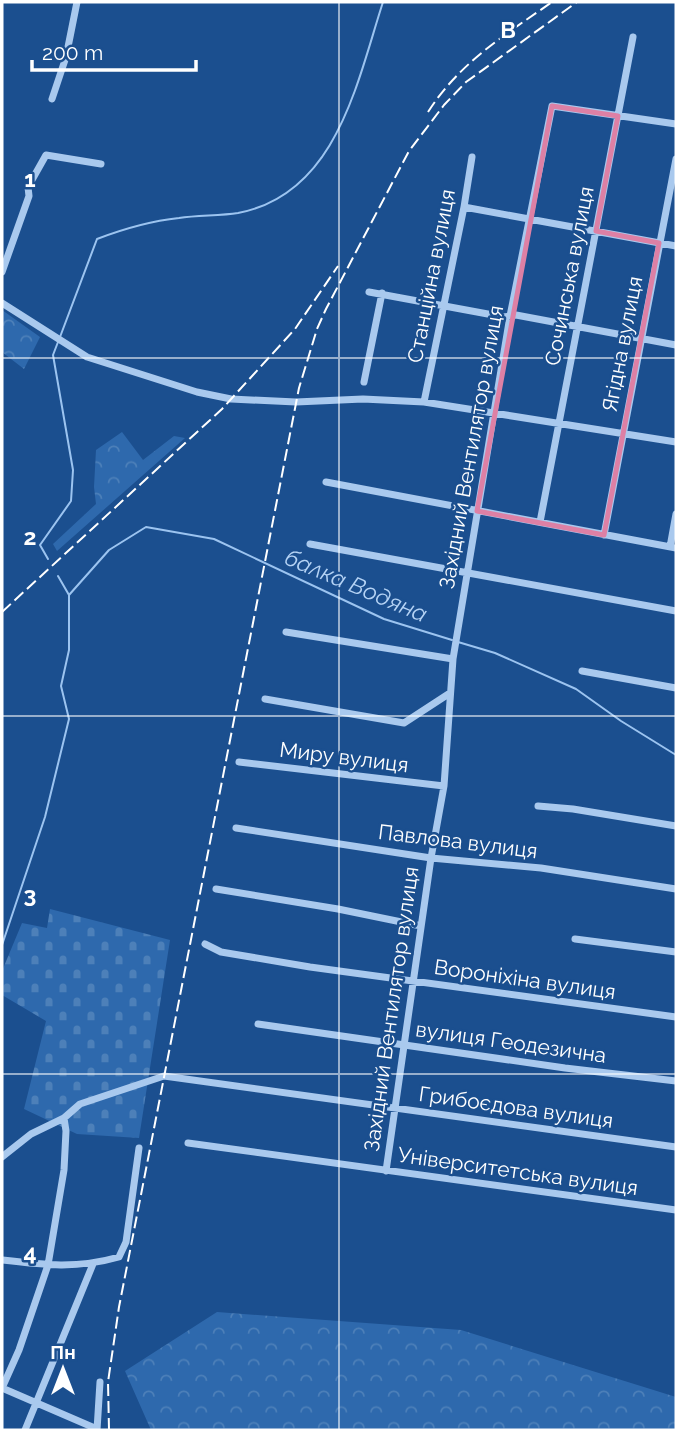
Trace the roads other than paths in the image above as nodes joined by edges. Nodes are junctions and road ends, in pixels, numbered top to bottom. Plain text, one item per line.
1 (77, 2) edge
2 (633, 37) dead end
3 (52, 99) dead end
4 (618, 116) junction
5 (676, 124) edge
6 (472, 157) dead end
7 (676, 159) edge
8 (101, 164) dead end
9 (464, 207) junction
10 (529, 219) junction
11 (596, 231) junction
12 (659, 243) junction
13 (676, 246) edge
14 (2, 272) edge
15 (369, 292) dead end
16 (382, 293) junction
17 (2, 303) edge
18 (444, 305) junction
19 (510, 316) junction
20 (576, 326) junction
21 (642, 338) junction
22 (676, 345) edge
23 (364, 382) dead end
24 (424, 402) junction
25 (493, 413) junction
26 (559, 424) junction
27 (623, 434) junction
28 (676, 442) edge
29 (326, 482) dead end
30 (477, 511) junction
31 (676, 514) edge
32 (540, 523) junction
33 (604, 535) junction
34 (310, 544) dead end
35 (673, 547) edge
36 (467, 572) junction
37 (676, 611) edge
38 (286, 632) dead end
39 (453, 659) junction
40 (582, 671) dead end
41 (676, 688) edge
42 (450, 693) junction
43 (265, 699) dead end
44 (239, 762) dead end
45 (444, 786) junction
46 (538, 806) dead end
47 (676, 827) edge
48 (236, 828) dead end
49 (430, 859) junction
50 (216, 889) dead end
51 (676, 889) edge
52 (421, 926) junction
53 (575, 939) dead end
54 (205, 944) dead end
55 (676, 952) edge
56 (413, 982) junction
57 (676, 1017) edge
58 (258, 1024) dead end
59 (405, 1045) junction
60 (676, 1081) edge
61 (396, 1108) junction
62 (64, 1118) junction
63 (188, 1143) dead end
64 (676, 1147) edge
65 (139, 1149) dead end
66 (2, 1157) edge
67 (386, 1171) junction
68 (676, 1210) edge
69 (2, 1260) edge
70 (93, 1264) junction
71 (48, 1265) junction
72 (100, 1382) dead end
73 (2, 1388) edge
74 (37, 1405) junction
75 (25, 1430) edge
76 (97, 1430) edge

1 - 3 street
2 - 4 street, Сочинська вулиця
4 - 5 street
4 - 10 street, Західний Вентилятор вулиця
4 - 11 street, Сочинська вулиця
6 - 9 street, Станційна вулиця
7 - 12 street, Ягідна вулиця
8 - 14 street
9 - 10 street
9 - 18 street, Станційна вулиця
10 - 11 street
10 - 19 street, Західний Вентилятор вулиця
11 - 12 street
11 - 20 street, Сочинська вулиця
12 - 13 street
12 - 21 street, Ягідна вулиця
15 - 16 street
16 - 18 street
16 - 23 street
17 - 24 street
18 - 19 street
18 - 24 street, Станційна вулиця
19 - 20 street
19 - 25 street, Західний Вентилятор вулиця
20 - 21 street
20 - 26 street, Сочинська вулиця
21 - 22 street
21 - 27 street, Ягідна вулиця
24 - 25 street
25 - 26 street
25 - 30 street, Західний Вентилятор вулиця
26 - 27 street
26 - 32 street, Сочинська вулиця
27 - 28 street
27 - 33 street, Ягідна вулиця
29 - 30 street
30 - 32 street
30 - 36 street, Західний Вентилятор вулиця
31 - 35 street
32 - 33 street
33 - 35 street
34 - 36 street
36 - 37 street
36 - 39 street, Західний Вентилятор вулиця
38 - 39 street
39 - 42 street, Західний Вентилятор вулиця
40 - 41 street
42 - 43 street
42 - 45 street, Західний Вентилятор вулиця
44 - 45 street, Миру вулиця
45 - 49 street, Західний Вентилятор вулиця
46 - 47 street
48 - 49 street, Павлова вулиця
49 - 51 street, Павлова вулиця
49 - 52 street, Західний Вентилятор вулиця
50 - 52 street
52 - 56 street, Західний Вентилятор вулиця
53 - 55 street
54 - 56 street, Вороніхіна вулиця
56 - 57 street, Вороніхіна вулиця
56 - 59 street, Західний Вентилятор вулиця
58 - 59 street, вулиця Геодезична
59 - 60 street, вулиця Геодезична
59 - 61 street, Західний Вентилятор вулиця
61 - 62 street, Грибоєдова вулиця
61 - 64 street, Грибоєдова вулиця
61 - 67 street, Західний Вентилятор вулиця
62 - 66 street, Грибоєдова вулиця
62 - 71 street
63 - 67 street, Університетська вулиця
65 - 70 street
67 - 68 street, Університетська вулиця
69 - 71 street
70 - 71 street
70 - 74 street
71 - 73 street
72 - 76 street
73 - 74 street
74 - 75 street
74 - 76 street

